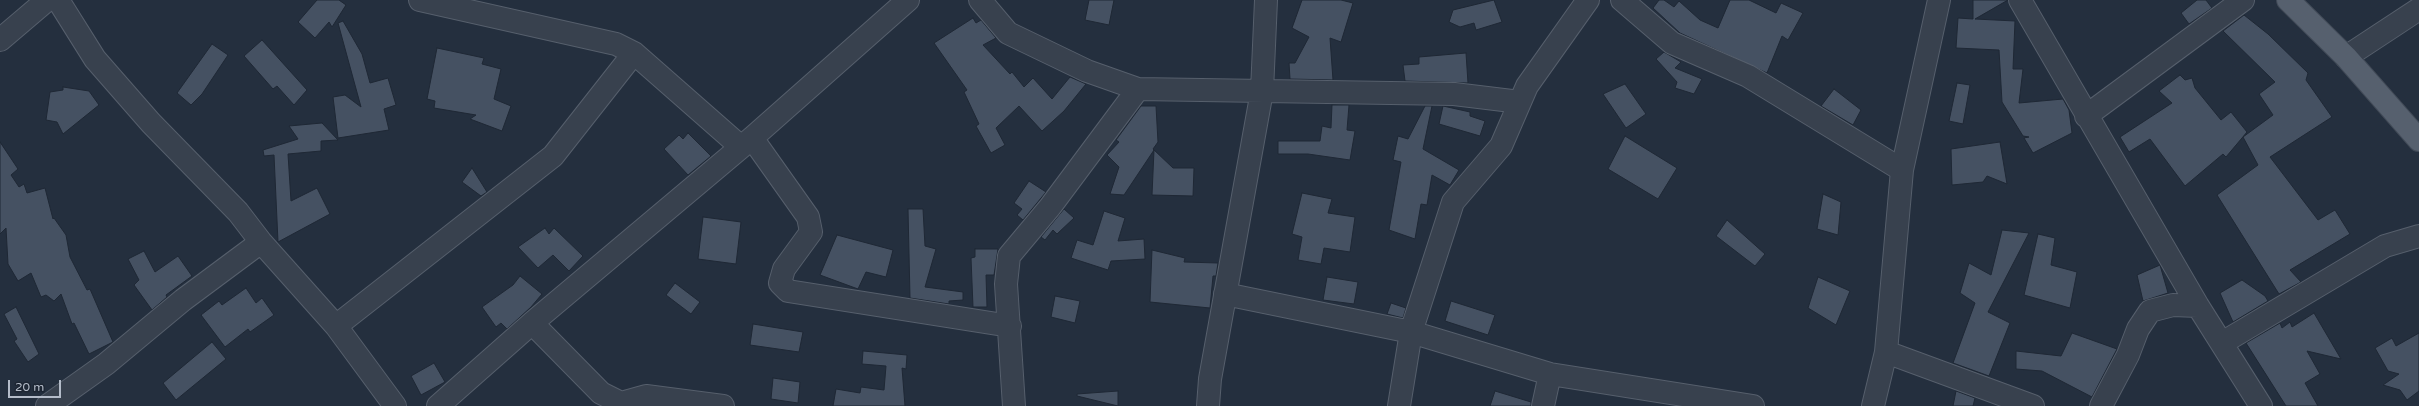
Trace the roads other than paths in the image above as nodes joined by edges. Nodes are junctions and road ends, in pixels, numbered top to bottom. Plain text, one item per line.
1 (47, 0) edge
2 (58, 0) edge
3 (420, 0) edge
4 (908, 0) edge
5 (980, 0) edge
6 (1266, 0) edge
7 (1588, 0) edge
8 (1622, 0) edge
9 (1939, 0) edge
10 (2020, 0) edge
11 (2243, 0) edge
12 (2288, 0) edge
13 (2419, 9) edge
14 (0, 40) edge
15 (634, 53) junction
16 (2346, 57) junction
17 (1138, 89) junction
18 (1262, 91) junction
19 (1520, 102) junction
20 (2086, 116) junction
21 (2419, 140) edge
22 (747, 142) junction
23 (1902, 170) junction
24 (2419, 236) edge
25 (261, 242) junction
26 (1225, 294) junction
27 (2198, 306) junction
28 (532, 323) junction
29 (336, 326) junction
30 (1010, 326) junction
31 (1412, 332) junction
32 (2222, 343) junction
33 (1886, 352) junction
34 (1550, 374) junction
35 (47, 406) edge
36 (395, 406) edge
37 (438, 406) edge
38 (723, 406) edge
39 (1014, 406) edge
40 (1208, 406) edge
41 (1399, 406) edge
42 (1543, 406) edge
43 (1753, 406) edge
44 (1874, 406) edge
45 (2033, 406) edge
46 (2101, 406) edge
47 (2261, 406) edge

1 - 14 street
2 - 25 street
3 - 15 street
4 - 22 street
5 - 17 street
6 - 18 street
7 - 19 street
8 - 23 street
9 - 23 street
10 - 20 street
11 - 20 street
12 - 16 main road
13 - 16 street
15 - 22 street
15 - 29 street
16 - 21 main road
17 - 18 street
17 - 30 street
18 - 19 street
18 - 26 street
19 - 31 street
20 - 27 street
22 - 28 street
22 - 30 street
23 - 33 street
24 - 32 street
25 - 29 street
25 - 35 street
26 - 31 street
26 - 40 street
27 - 32 street
27 - 46 street
28 - 37 street
28 - 38 street
29 - 36 street
30 - 39 street
31 - 34 street
31 - 41 street
32 - 47 street
33 - 44 street
33 - 45 street
34 - 42 street
34 - 43 street

